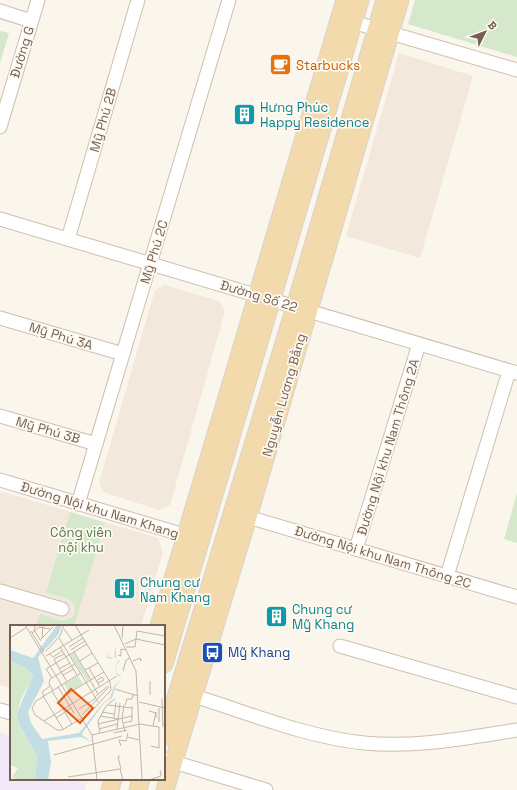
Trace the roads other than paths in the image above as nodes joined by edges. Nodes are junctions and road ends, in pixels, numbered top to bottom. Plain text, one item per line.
1 (38, 0) edge
2 (138, 0) edge
3 (229, 0) edge
4 (345, 0) edge
5 (360, 0) edge
6 (385, 0) edge
7 (400, 0) edge
8 (0, 11) edge
9 (346, 20) junction
10 (32, 21) junction
11 (384, 31) junction
12 (517, 70) edge
13 (0, 127) edge
14 (0, 219) edge
15 (68, 239) junction
16 (150, 264) junction
17 (264, 298) junction
18 (302, 309) junction
19 (0, 318) edge
20 (420, 344) junction
21 (123, 354) junction
22 (513, 372) edge
23 (0, 416) edge
24 (96, 444) junction
25 (0, 480) edge
26 (78, 504) junction
27 (248, 517) junction
28 (193, 538) junction
29 (356, 549) junction
30 (447, 576) junction
31 (0, 591) edge
32 (517, 597) edge
33 (62, 609) dead end
34 (159, 625) edge
35 (340, 646) dead end
36 (165, 660) edge
37 (194, 696) junction
38 (517, 697) edge
39 (0, 710) edge
40 (10, 713) edge
41 (517, 730) edge
42 (165, 734) edge
43 (169, 761) edge
44 (113, 780) edge
45 (141, 780) edge
46 (110, 790) edge
47 (138, 790) edge
48 (165, 790) edge
49 (266, 790) edge

1 - 10 street, Đường G
2 - 15 street, Mỹ Phú 2B
3 - 16 street, Mỹ Phú 2C
4 - 9 main road
5 - 9 main road
6 - 11 main road, Nguyễn Lương Bằng
7 - 11 main road, Nguyễn Lương Bằng
8 - 10 street
9 - 11 street
9 - 17 main road
10 - 13 street, Đường G
11 - 12 street
11 - 18 main road, Nguyễn Lương Bằng
14 - 15 street, Đường Số 22
15 - 16 street, Đường Số 22
16 - 17 street, Đường Số 22
16 - 21 street, Mỹ Phú 2C
17 - 18 street, Đường Số 22
17 - 28 main road
18 - 20 street, Đường Số 22
18 - 27 main road, Nguyễn Lương Bằng
18 - 42 main road, Nguyễn Lương Bằng
19 - 21 street, Mỹ Phú 3A
20 - 22 street, Đường Số 22
20 - 29 street, Đường Nội khu Nam Thông 2A
21 - 24 street, Mỹ Phú 2C
22 - 30 street
23 - 24 street, Mỹ Phú 3B
24 - 26 street, Mỹ Phú 2C
25 - 26 street, Đường Nội khu Nam Khang
26 - 28 street, Đường Nội khu Nam Khang
27 - 29 street, Đường Nội khu Nam Thông 2C
27 - 37 main road, Nguyễn Lương Bằng
28 - 34 main road
28 - 36 main road
29 - 30 street, Đường Nội khu Nam Thông 2C
30 - 32 street, Đường Nội khu Nam Thông 2C
31 - 33 street
35 - 38 street
37 - 41 street
37 - 43 main road, Nguyễn Lương Bằng
39 - 40 street
43 - 48 main road, Nguyễn Lương Bằng
43 - 49 street
44 - 46 main road
45 - 47 main road

